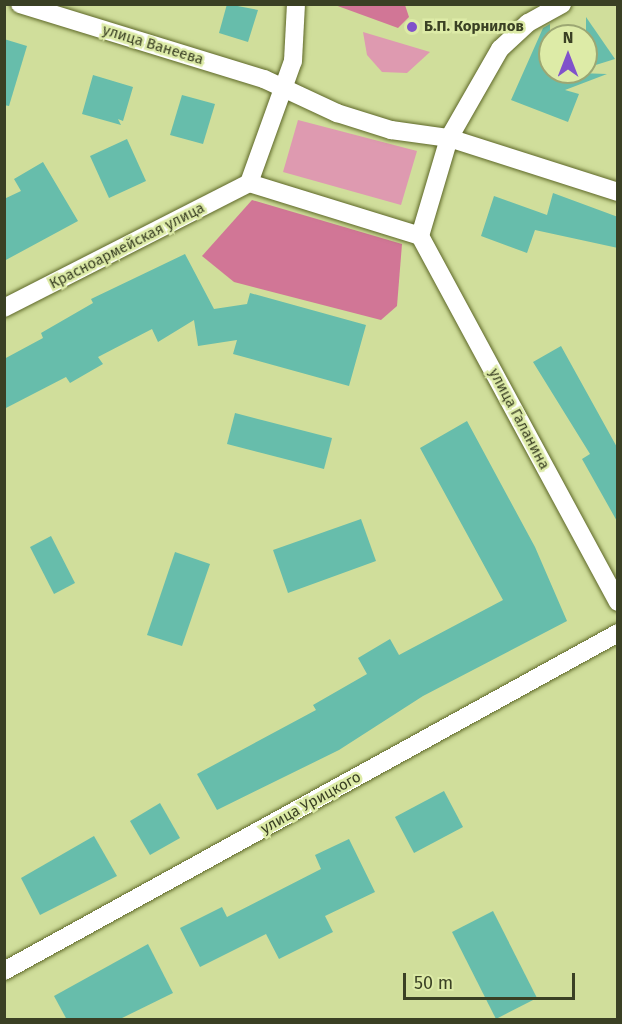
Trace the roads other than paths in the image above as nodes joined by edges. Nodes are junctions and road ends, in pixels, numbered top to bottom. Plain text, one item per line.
1 (20, 4) edge
2 (296, 4) edge
3 (562, 4) edge
4 (285, 87) junction
5 (449, 138) junction
6 (249, 183) junction
7 (618, 192) edge
8 (420, 236) junction
9 (4, 308) edge
10 (618, 602) edge
11 (618, 633) edge
12 (4, 971) edge

1 - 4 street, улица Ванеева
2 - 4 street
3 - 5 street
4 - 5 street, улица Ванеева
4 - 6 street
5 - 7 street, улица Ванеева
5 - 8 street
6 - 8 street
6 - 9 street, Красноармейская улица
8 - 10 street, улица Галанина
11 - 12 street, улица Урицкого

